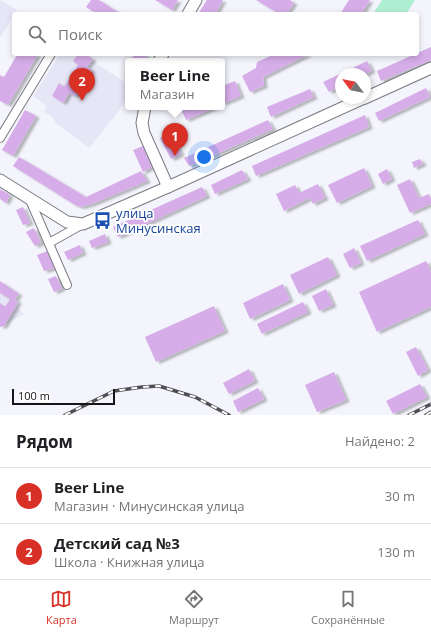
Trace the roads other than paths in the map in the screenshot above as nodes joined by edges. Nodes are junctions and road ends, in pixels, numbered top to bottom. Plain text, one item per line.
1 (196, 0) edge
2 (189, 12) edge
3 (50, 56) edge
4 (431, 68) edge
5 (371, 95) edge
6 (351, 104) edge
7 (144, 110) edge
8 (0, 138) edge
9 (0, 180) edge
10 (168, 187) junction
11 (30, 200) junction
12 (82, 224) junction
13 (49, 242) junction
14 (67, 285) dead end

1 - 2 street
3 - 8 street
4 - 5 street
6 - 10 street
7 - 10 street
9 - 11 street
10 - 12 street
11 - 12 street
11 - 13 street
12 - 13 street
13 - 14 street

